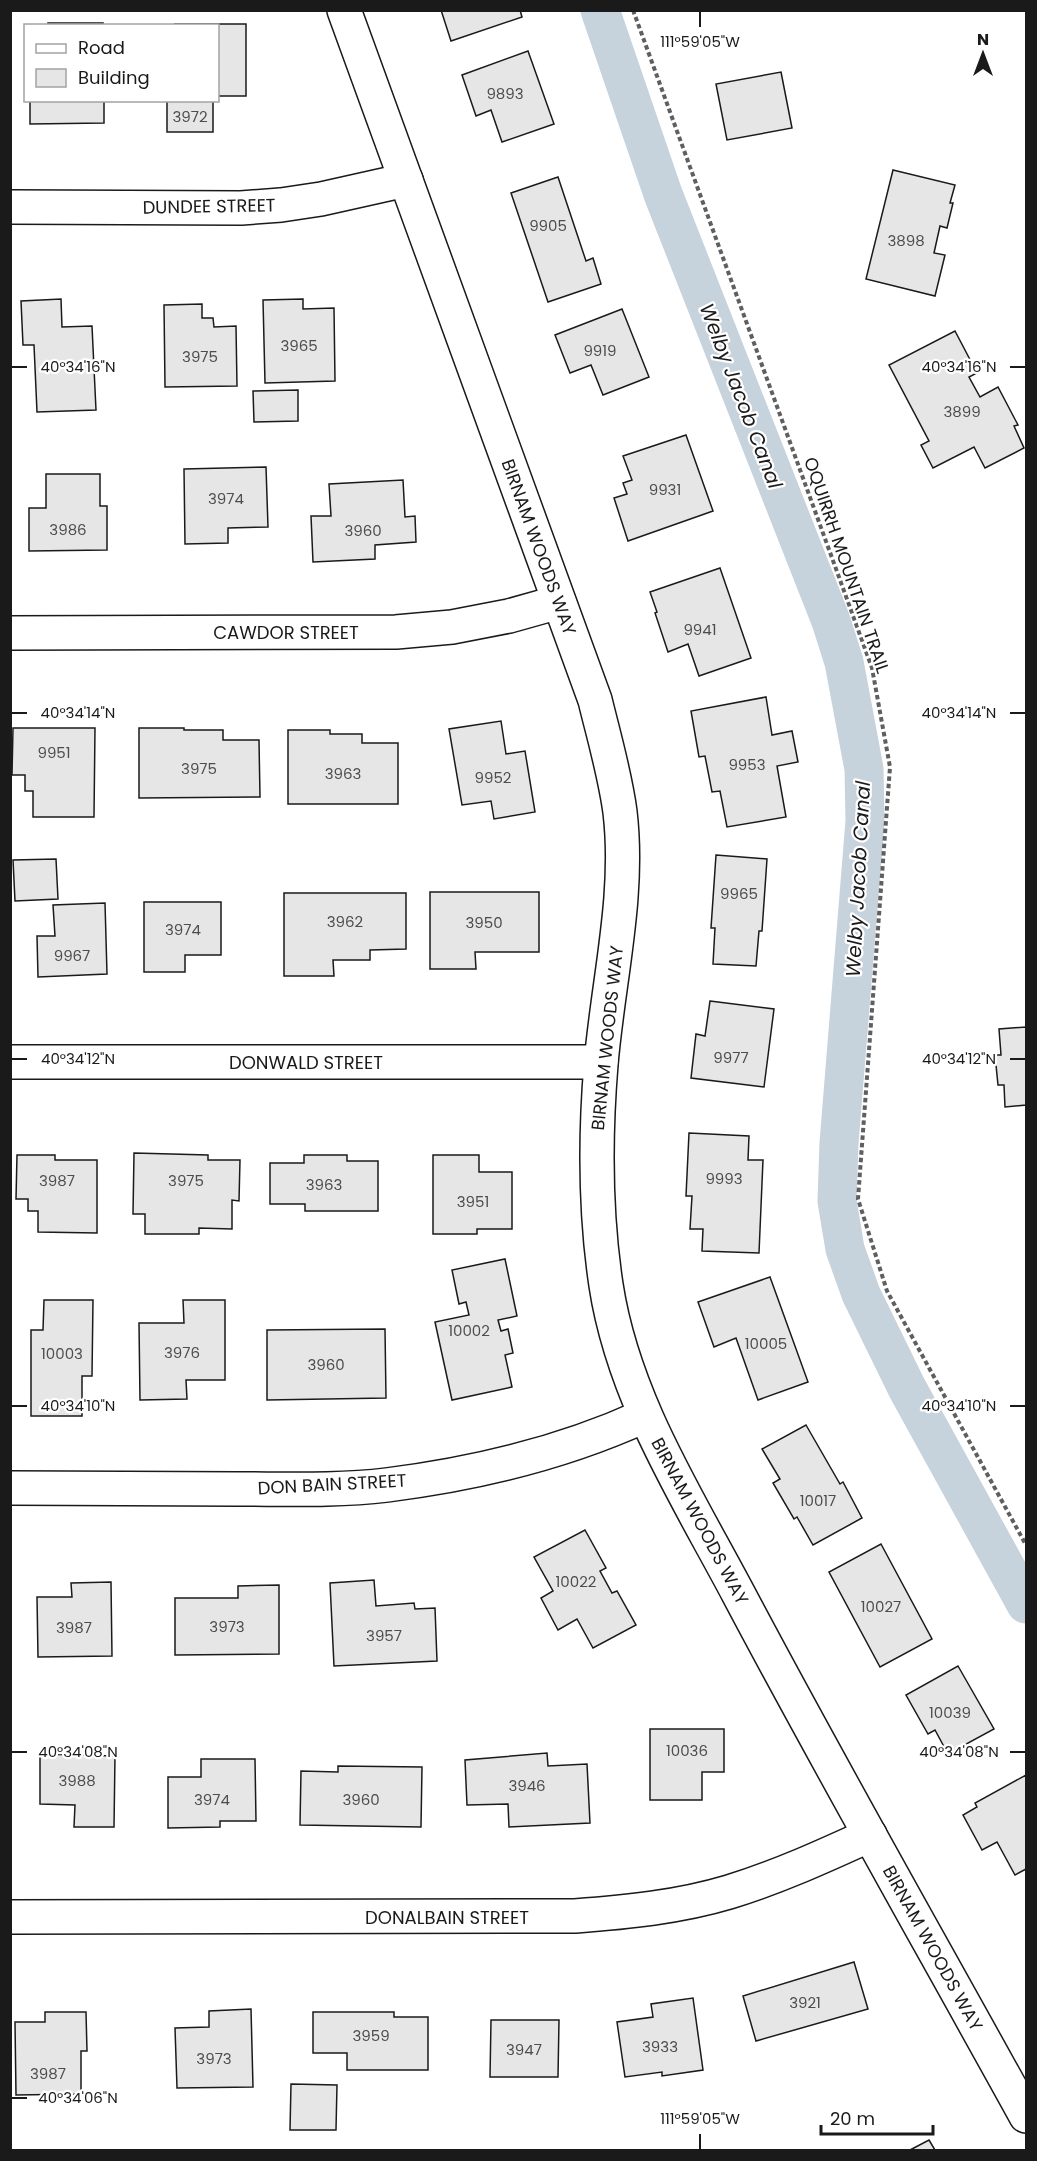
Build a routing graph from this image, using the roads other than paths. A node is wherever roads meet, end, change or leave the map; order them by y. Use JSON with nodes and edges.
{"nodes":[{"id":1,"x":344,"y":10,"type":"edge"},
{"id":2,"x":405,"y":180,"type":"junction"},
{"id":3,"x":10,"y":207,"type":"edge"},
{"id":4,"x":559,"y":602,"type":"junction"},
{"id":5,"x":10,"y":633,"type":"edge"},
{"id":6,"x":10,"y":1062,"type":"edge"},
{"id":7,"x":601,"y":1062,"type":"junction"},
{"id":8,"x":644,"y":1416,"type":"junction"},
{"id":9,"x":10,"y":1488,"type":"edge"},
{"id":10,"x":870,"y":1835,"type":"junction"},
{"id":11,"x":10,"y":1917,"type":"edge"},
{"id":12,"x":1026,"y":2116,"type":"edge"}],
"edges":[{"from":1,"to":2,"type":"street","name":"BIRNAM WOODS WAY"},
{"from":2,"to":3,"type":"street","name":"DUNDEE STREET"},
{"from":2,"to":4,"type":"street","name":"BIRNAM WOODS WAY"},
{"from":4,"to":5,"type":"street","name":"CAWDOR STREET"},
{"from":4,"to":7,"type":"street","name":"BIRNAM WOODS WAY"},
{"from":6,"to":7,"type":"street","name":"DONWALD STREET"},
{"from":7,"to":8,"type":"street","name":"BIRNAM WOODS WAY"},
{"from":8,"to":9,"type":"street","name":"DON BAIN STREET"},
{"from":8,"to":10,"type":"street","name":"BIRNAM WOODS WAY"},
{"from":10,"to":11,"type":"street","name":"DONALBAIN STREET"},
{"from":10,"to":12,"type":"street","name":"BIRNAM WOODS WAY"}]}
